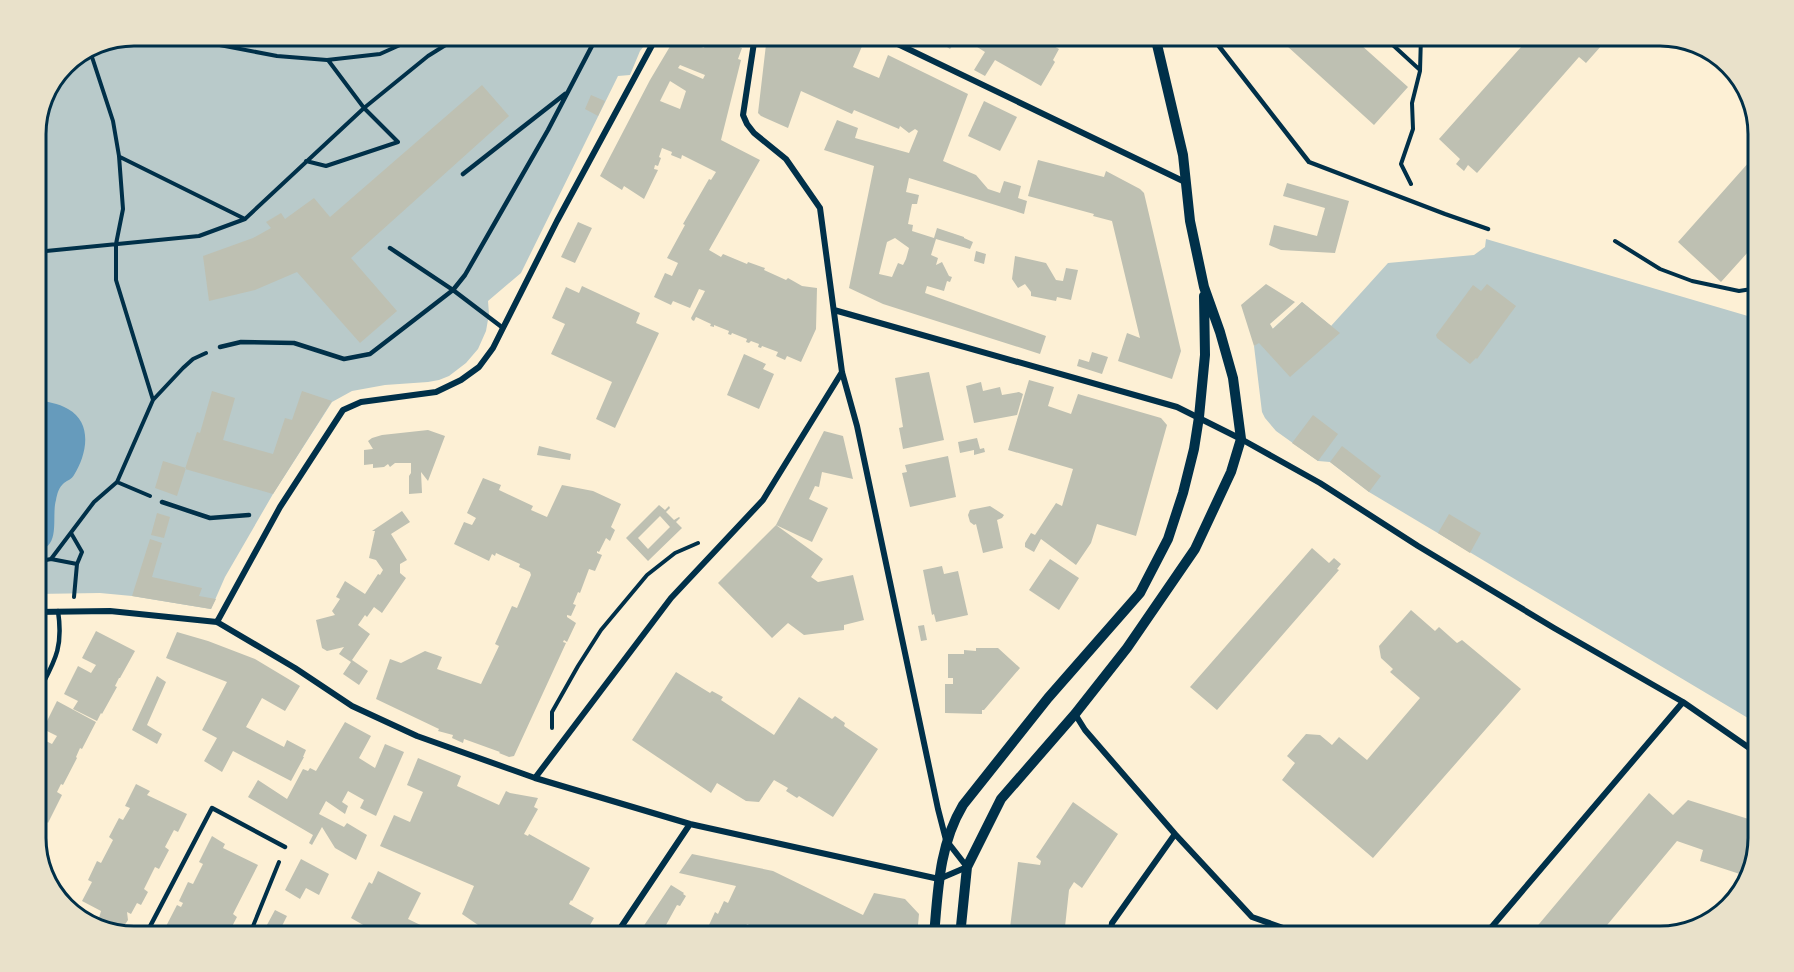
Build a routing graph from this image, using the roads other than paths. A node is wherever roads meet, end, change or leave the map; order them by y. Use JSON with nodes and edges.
{"nodes":[{"id":1,"x":592,"y":46,"type":"edge"},
{"id":2,"x":652,"y":46,"type":"edge"},
{"id":3,"x":753,"y":46,"type":"edge"},
{"id":4,"x":901,"y":46,"type":"edge"},
{"id":5,"x":1157,"y":46,"type":"edge"},
{"id":6,"x":1219,"y":46,"type":"edge"},
{"id":7,"x":567,"y":92,"type":"junction"},
{"id":8,"x":463,"y":174,"type":"dead end"},
{"id":9,"x":1186,"y":182,"type":"junction"},
{"id":10,"x":1488,"y":229,"type":"dead end"},
{"id":11,"x":390,"y":248,"type":"dead end"},
{"id":12,"x":1204,"y":287,"type":"junction"},
{"id":13,"x":453,"y":290,"type":"junction"},
{"id":14,"x":834,"y":310,"type":"junction"},
{"id":15,"x":504,"y":328,"type":"junction"},
{"id":16,"x":220,"y":347,"type":"road end"},
{"id":17,"x":842,"y":372,"type":"junction"},
{"id":18,"x":1199,"y":417,"type":"junction"},
{"id":19,"x":1241,"y":439,"type":"junction"},
{"id":20,"x":162,"y":502,"type":"road end"},
{"id":21,"x":249,"y":515,"type":"dead end"},
{"id":22,"x":58,"y":611,"type":"junction"},
{"id":23,"x":47,"y":612,"type":"edge"},
{"id":24,"x":217,"y":622,"type":"junction"},
{"id":25,"x":47,"y":675,"type":"edge"},
{"id":26,"x":1683,"y":702,"type":"junction"},
{"id":27,"x":1074,"y":714,"type":"junction"},
{"id":28,"x":1748,"y":747,"type":"edge"},
{"id":29,"x":535,"y":778,"type":"junction"},
{"id":30,"x":690,"y":824,"type":"junction"},
{"id":31,"x":1175,"y":834,"type":"junction"},
{"id":32,"x":946,"y":840,"type":"junction"},
{"id":33,"x":285,"y":847,"type":"road end"},
{"id":34,"x":968,"y":867,"type":"junction"},
{"id":35,"x":939,"y":879,"type":"junction"},
{"id":36,"x":150,"y":926,"type":"edge"},
{"id":37,"x":622,"y":926,"type":"edge"},
{"id":38,"x":935,"y":926,"type":"edge"},
{"id":39,"x":961,"y":926,"type":"edge"},
{"id":40,"x":1112,"y":926,"type":"edge"},
{"id":41,"x":1278,"y":926,"type":"edge"},
{"id":42,"x":1493,"y":926,"type":"edge"}],
"edges":[{"from":1,"to":7,"type":"lane"},
{"from":2,"to":15,"type":"street"},
{"from":3,"to":14,"type":"street"},
{"from":4,"to":9,"type":"street"},
{"from":5,"to":9,"type":"street"},
{"from":6,"to":10,"type":"lane"},
{"from":7,"to":8,"type":"lane"},
{"from":7,"to":13,"type":"lane"},
{"from":9,"to":12,"type":"street"},
{"from":11,"to":13,"type":"lane"},
{"from":12,"to":18,"type":"street"},
{"from":12,"to":19,"type":"street"},
{"from":13,"to":15,"type":"lane"},
{"from":13,"to":16,"type":"lane"},
{"from":14,"to":17,"type":"street"},
{"from":14,"to":18,"type":"street"},
{"from":15,"to":24,"type":"street"},
{"from":17,"to":29,"type":"street"},
{"from":17,"to":32,"type":"street"},
{"from":18,"to":19,"type":"street"},
{"from":18,"to":32,"type":"street"},
{"from":19,"to":26,"type":"street"},
{"from":19,"to":27,"type":"street"},
{"from":20,"to":21,"type":"lane"},
{"from":22,"to":23,"type":"street"},
{"from":22,"to":24,"type":"street"},
{"from":22,"to":25,"type":"lane"},
{"from":24,"to":29,"type":"street"},
{"from":26,"to":28,"type":"street"},
{"from":26,"to":42,"type":"street"},
{"from":27,"to":31,"type":"street"},
{"from":27,"to":34,"type":"street"},
{"from":29,"to":30,"type":"street"},
{"from":30,"to":35,"type":"street"},
{"from":30,"to":37,"type":"street"},
{"from":31,"to":40,"type":"street"},
{"from":31,"to":41,"type":"street"},
{"from":32,"to":34,"type":"street"},
{"from":32,"to":35,"type":"street"},
{"from":33,"to":36,"type":"lane"},
{"from":34,"to":35,"type":"street"},
{"from":34,"to":39,"type":"street"},
{"from":35,"to":38,"type":"street"}]}
